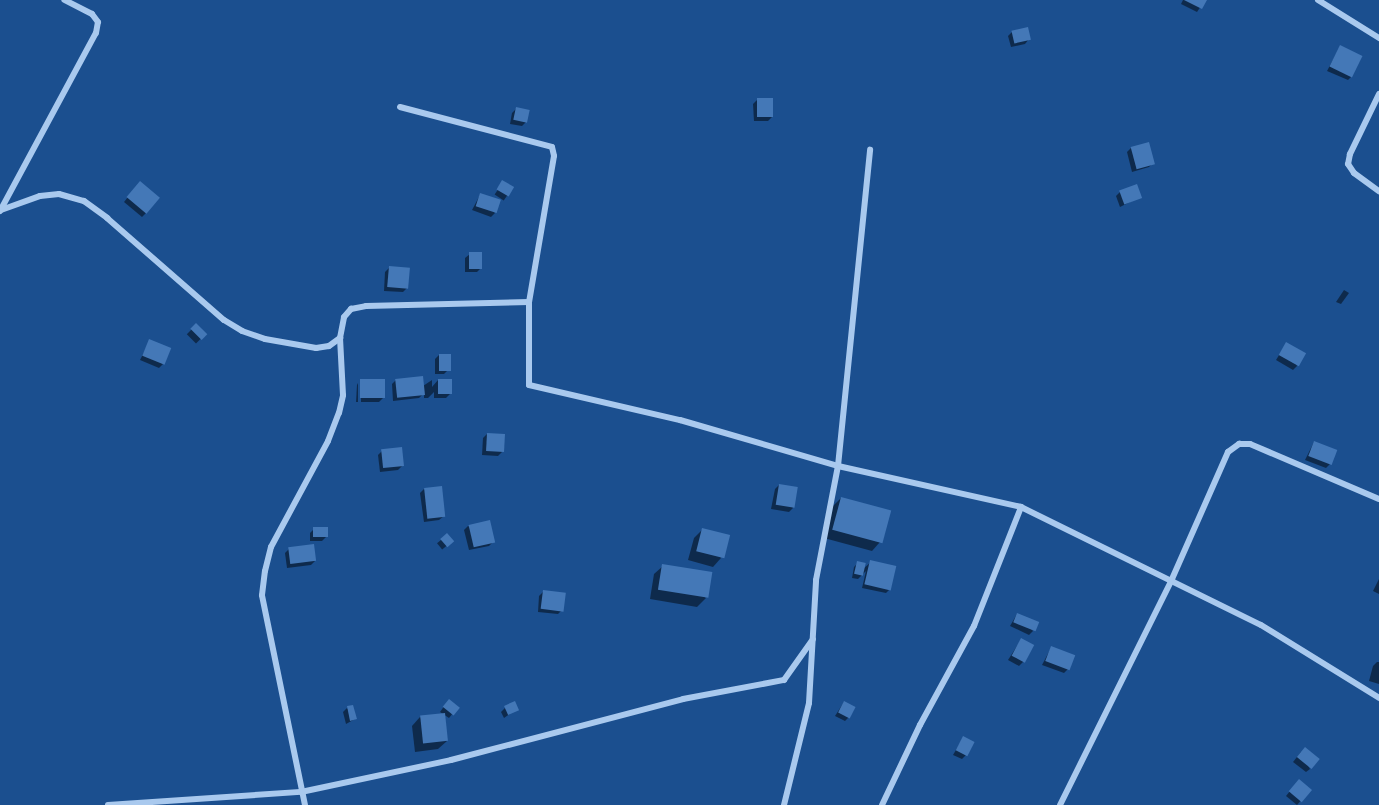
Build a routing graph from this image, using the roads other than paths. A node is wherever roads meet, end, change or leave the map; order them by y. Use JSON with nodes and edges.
{"nodes":[{"id":1,"x":64,"y":0,"type":"edge"},
{"id":2,"x":1318,"y":0,"type":"edge"},
{"id":3,"x":1379,"y":38,"type":"edge"},
{"id":4,"x":1379,"y":94,"type":"edge"},
{"id":5,"x":400,"y":107,"type":"dead end"},
{"id":6,"x":870,"y":150,"type":"dead end"},
{"id":7,"x":1379,"y":190,"type":"edge"},
{"id":8,"x":0,"y":211,"type":"edge"},
{"id":9,"x":529,"y":302,"type":"junction"},
{"id":10,"x":340,"y":338,"type":"junction"},
{"id":11,"x":837,"y":466,"type":"junction"},
{"id":12,"x":1379,"y":500,"type":"edge"},
{"id":13,"x":1022,"y":507,"type":"junction"},
{"id":14,"x":1172,"y":579,"type":"junction"},
{"id":15,"x":813,"y":639,"type":"junction"},
{"id":16,"x":1379,"y":698,"type":"edge"},
{"id":17,"x":301,"y":792,"type":"junction"},
{"id":18,"x":108,"y":805,"type":"edge"},
{"id":19,"x":306,"y":805,"type":"edge"},
{"id":20,"x":784,"y":805,"type":"edge"},
{"id":21,"x":882,"y":805,"type":"edge"},
{"id":22,"x":1060,"y":805,"type":"edge"}],
"edges":[{"from":1,"to":8,"type":"street"},
{"from":2,"to":3,"type":"street"},
{"from":4,"to":7,"type":"street"},
{"from":5,"to":9,"type":"street"},
{"from":6,"to":11,"type":"street"},
{"from":8,"to":10,"type":"street"},
{"from":9,"to":10,"type":"street"},
{"from":9,"to":11,"type":"street"},
{"from":10,"to":17,"type":"street"},
{"from":11,"to":13,"type":"street"},
{"from":11,"to":15,"type":"street"},
{"from":12,"to":14,"type":"street"},
{"from":13,"to":14,"type":"street"},
{"from":13,"to":21,"type":"street"},
{"from":14,"to":16,"type":"street"},
{"from":14,"to":22,"type":"street"},
{"from":15,"to":17,"type":"street"},
{"from":15,"to":20,"type":"street"},
{"from":17,"to":18,"type":"street"},
{"from":17,"to":19,"type":"street"}]}
